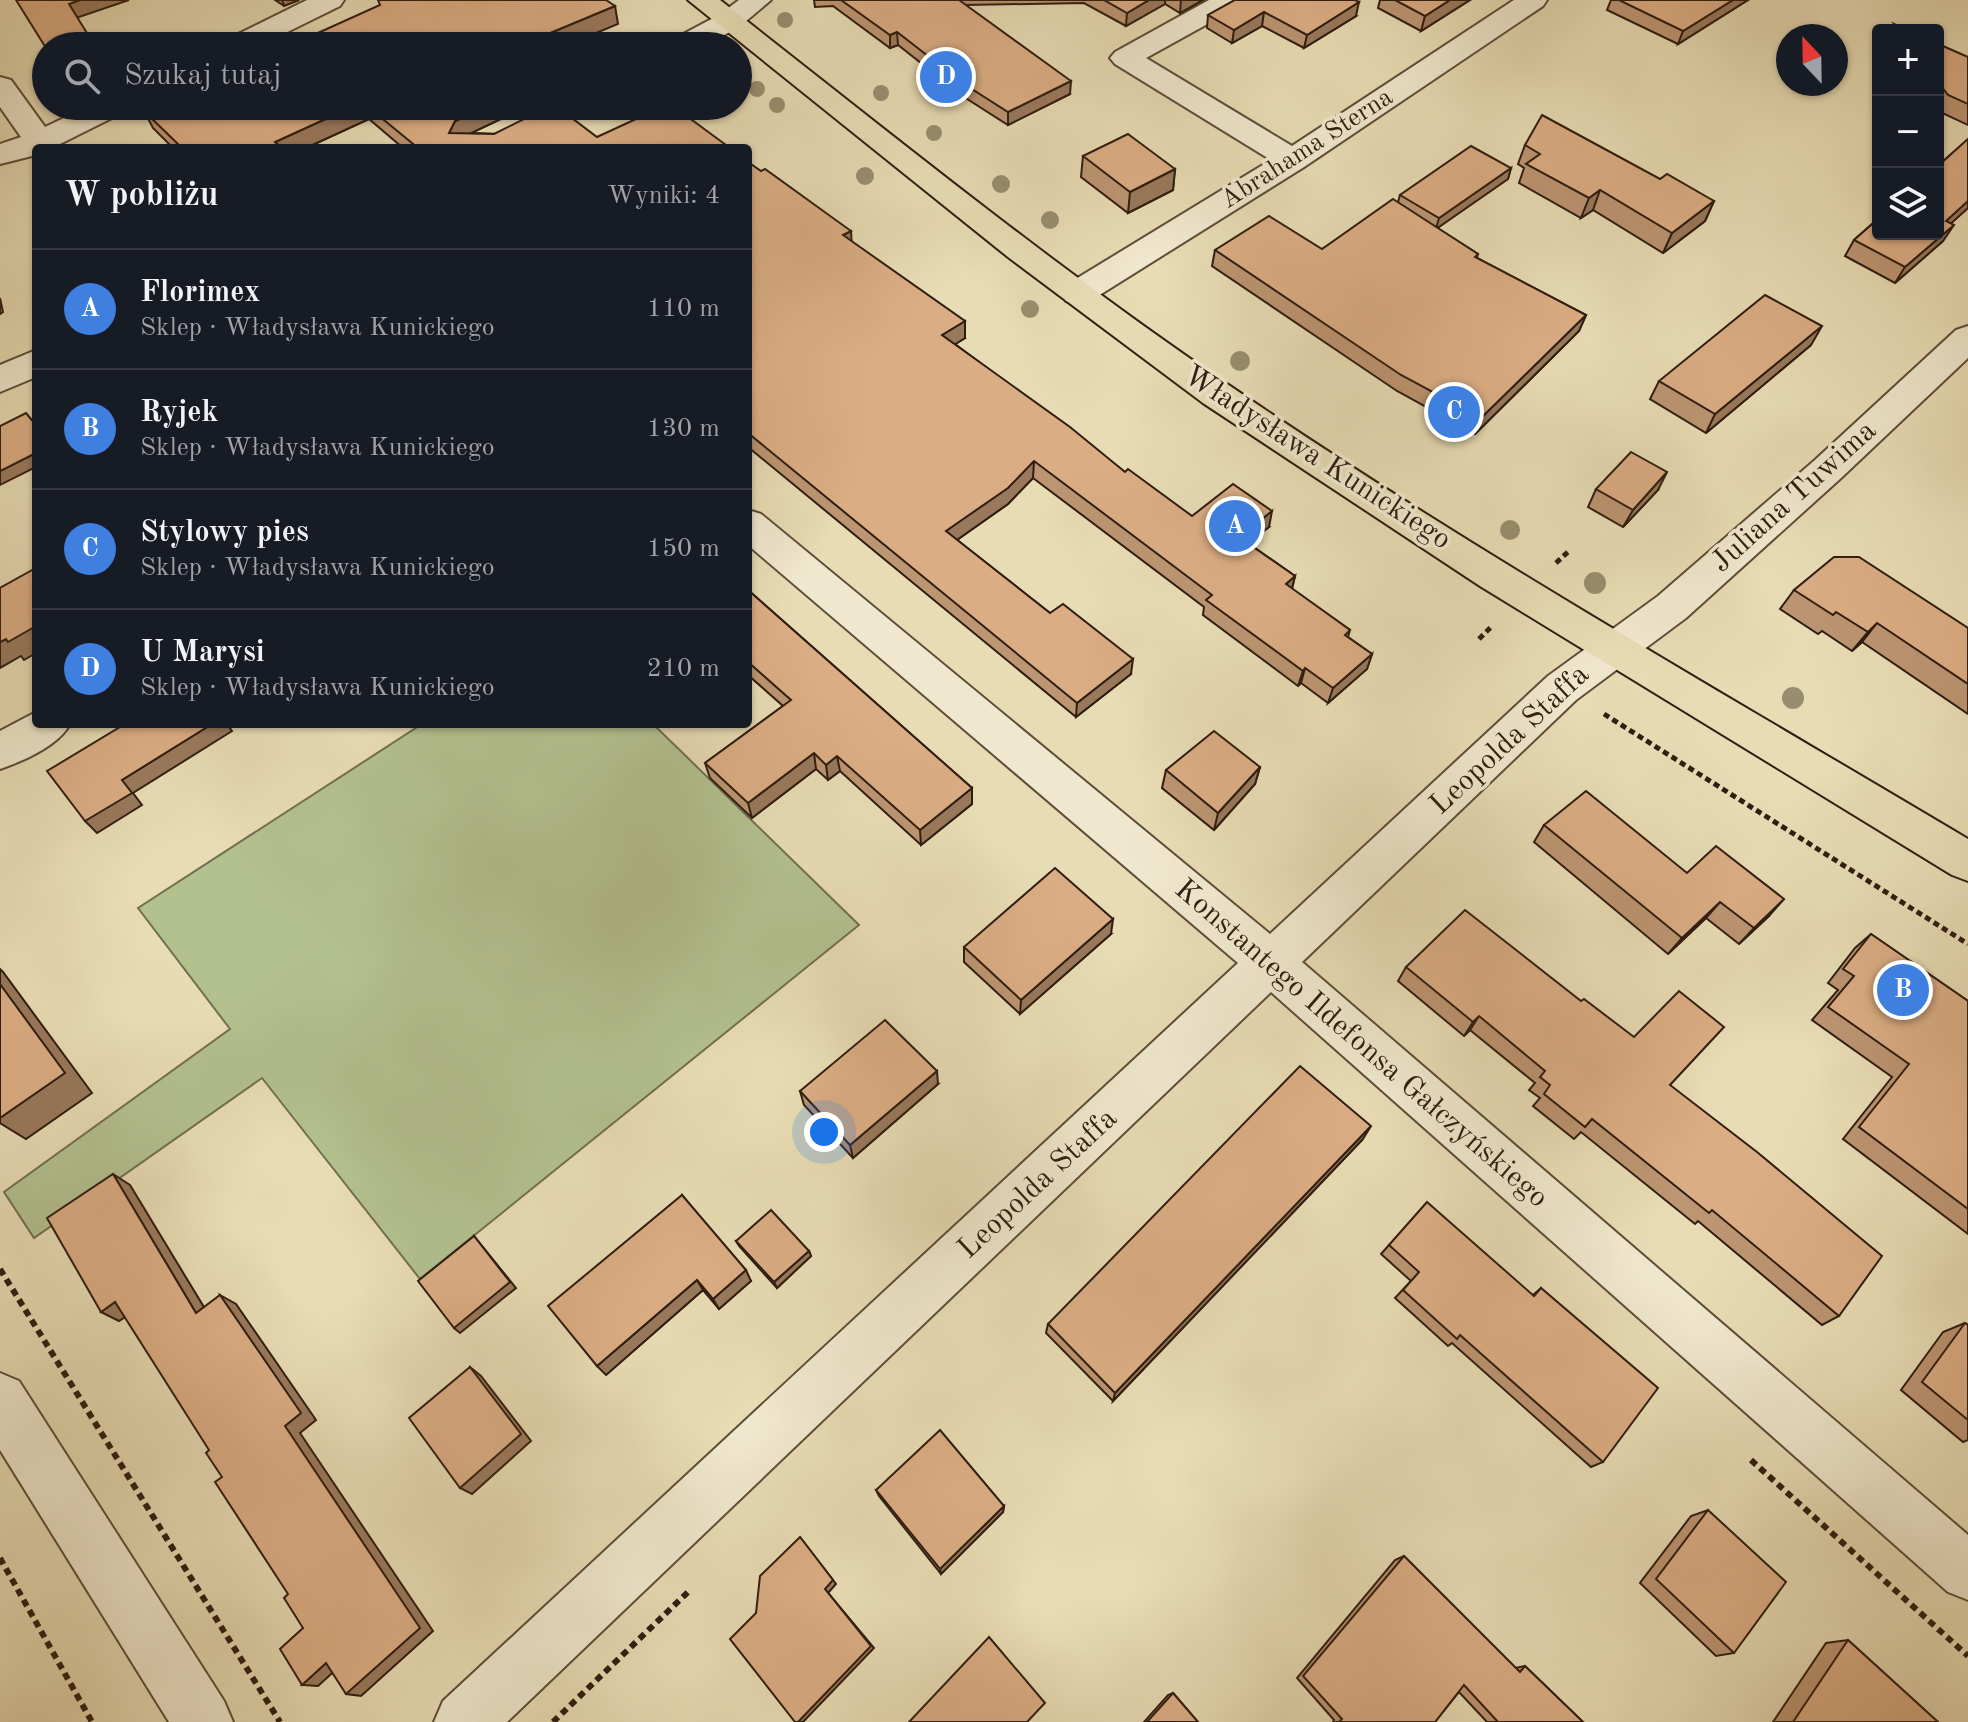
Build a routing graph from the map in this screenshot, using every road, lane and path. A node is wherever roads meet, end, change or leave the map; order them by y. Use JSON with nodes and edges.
{"nodes":[{"id":1,"x":330,"y":0,"type":"edge"},
{"id":2,"x":1230,"y":0,"type":"edge"},
{"id":3,"x":1533,"y":0,"type":"edge"},
{"id":4,"x":729,"y":7,"type":"edge"},
{"id":5,"x":265,"y":32,"type":"edge"},
{"id":6,"x":699,"y":32,"type":"edge"},
{"id":7,"x":0,"y":86,"type":"edge"},
{"id":8,"x":88,"y":120,"type":"edge"},
{"id":9,"x":41,"y":144,"type":"edge"},
{"id":10,"x":44,"y":144,"type":"edge"},
{"id":11,"x":32,"y":147,"type":"edge"},
{"id":12,"x":0,"y":154,"type":"edge"},
{"id":13,"x":1293,"y":160,"type":"junction"},
{"id":14,"x":1078,"y":293,"type":"junction"},
{"id":15,"x":1968,"y":338,"type":"edge"},
{"id":16,"x":32,"y":364,"type":"edge"},
{"id":17,"x":0,"y":380,"type":"edge"},
{"id":18,"x":752,"y":527,"type":"edge"},
{"id":19,"x":1614,"y":648,"type":"junction"},
{"id":20,"x":1604,"y":714,"type":"dead end"},
{"id":21,"x":42,"y":728,"type":"edge"},
{"id":22,"x":0,"y":752,"type":"edge"},
{"id":23,"x":1968,"y":862,"type":"edge"},
{"id":24,"x":1968,"y":944,"type":"edge"},
{"id":25,"x":1272,"y":964,"type":"junction"},
{"id":26,"x":0,"y":1269,"type":"edge"},
{"id":27,"x":0,"y":1400,"type":"edge"},
{"id":28,"x":1751,"y":1460,"type":"dead end"},
{"id":29,"x":0,"y":1558,"type":"edge"},
{"id":30,"x":1968,"y":1572,"type":"edge"},
{"id":31,"x":1968,"y":1656,"type":"edge"},
{"id":32,"x":92,"y":1722,"type":"edge"},
{"id":33,"x":203,"y":1722,"type":"edge"},
{"id":34,"x":280,"y":1722,"type":"edge"},
{"id":35,"x":464,"y":1722,"type":"edge"}],
"edges":[{"from":1,"to":5,"type":"street"},
{"from":2,"to":13,"type":"street"},
{"from":3,"to":13,"type":"street","name":"Abrahama Sterna"},
{"from":4,"to":6,"type":"street"},
{"from":4,"to":14,"type":"main road","name":"Władysława Kunickiego"},
{"from":7,"to":9,"type":"street"},
{"from":8,"to":10,"type":"street"},
{"from":11,"to":12,"type":"street"},
{"from":13,"to":14,"type":"street","name":"Abrahama Sterna"},
{"from":14,"to":19,"type":"main road","name":"Władysława Kunickiego"},
{"from":15,"to":19,"type":"street","name":"Juliana Tuwima"},
{"from":16,"to":17,"type":"street"},
{"from":18,"to":25,"type":"street","name":"Konstantego Ildefonsa Gałczyńskiego"},
{"from":19,"to":23,"type":"main road","name":"Władysława Kunickiego"},
{"from":19,"to":25,"type":"street","name":"Leopolda Staffa"},
{"from":20,"to":24,"type":"path"},
{"from":21,"to":22,"type":"street"},
{"from":25,"to":30,"type":"street","name":"Konstantego Ildefonsa Gałczyńskiego"},
{"from":25,"to":35,"type":"street","name":"Leopolda Staffa"},
{"from":26,"to":34,"type":"path"},
{"from":27,"to":33,"type":"street"},
{"from":28,"to":31,"type":"path"},
{"from":29,"to":32,"type":"path"}]}
